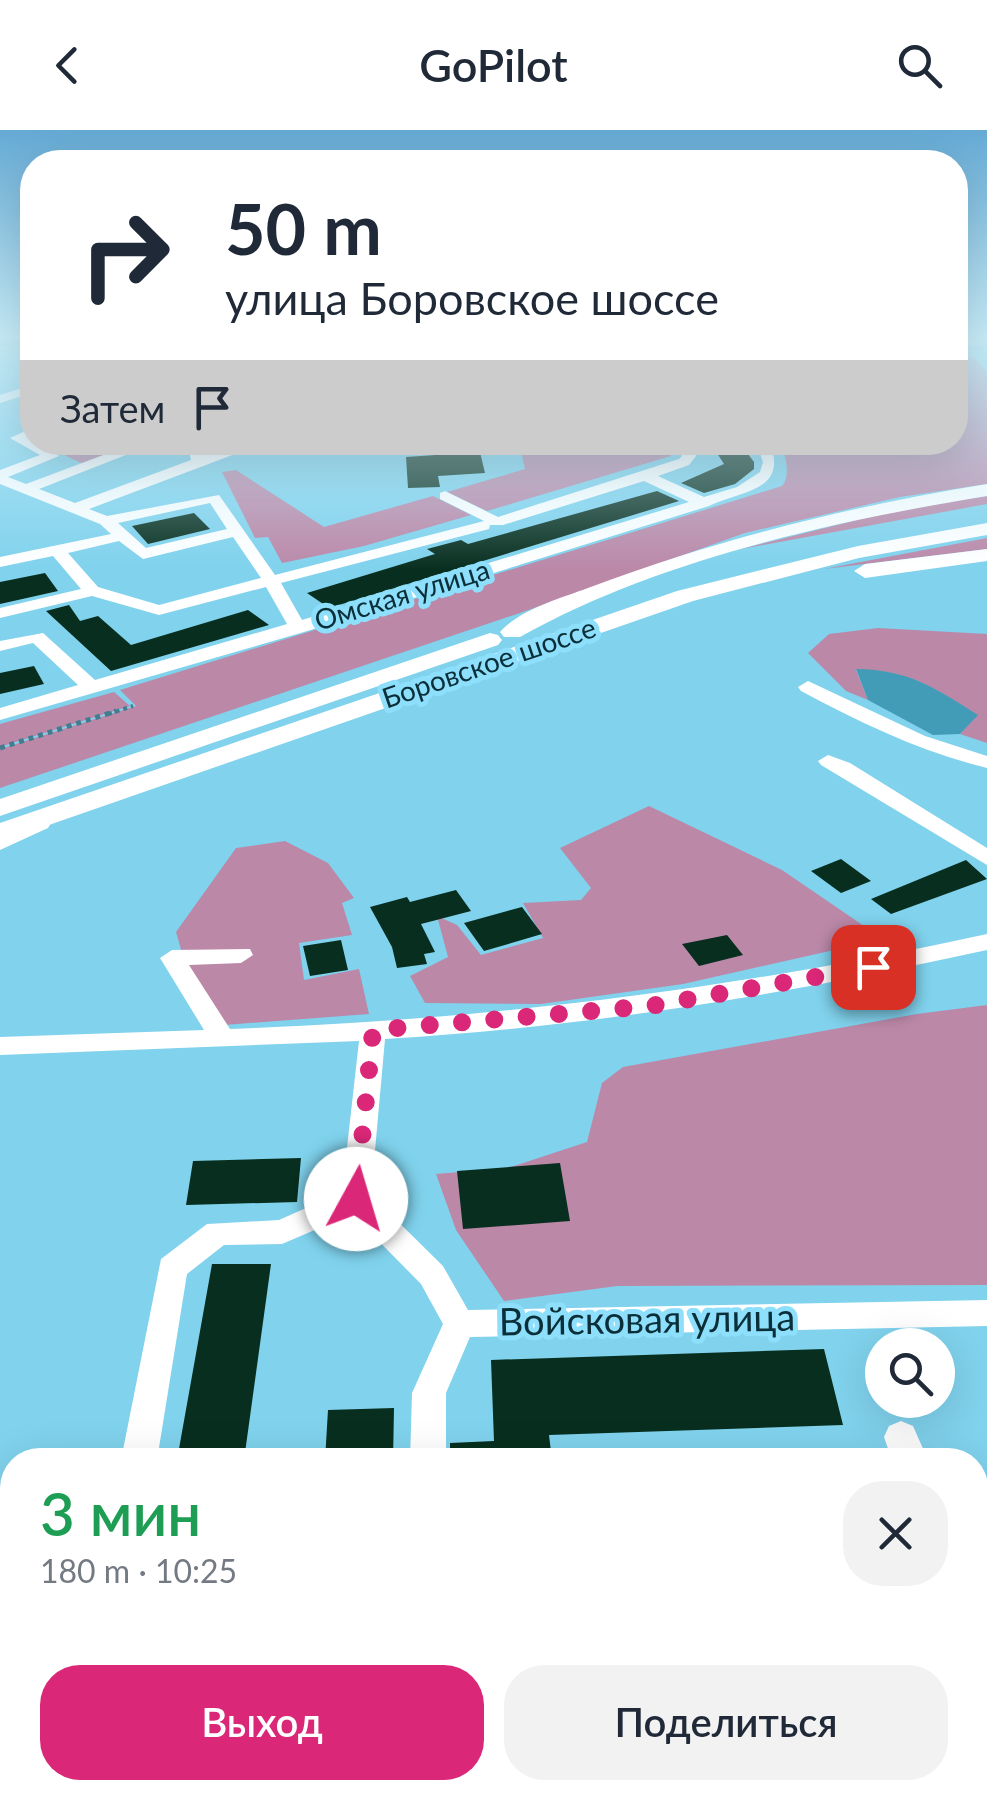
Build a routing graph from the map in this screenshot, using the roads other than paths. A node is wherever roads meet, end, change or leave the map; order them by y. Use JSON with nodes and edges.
{"nodes":[{"id":1,"x":50,"y":455,"type":"edge"},
{"id":2,"x":117,"y":455,"type":"edge"},
{"id":3,"x":198,"y":455,"type":"edge"},
{"id":4,"x":217,"y":455,"type":"edge"},
{"id":5,"x":688,"y":455,"type":"edge"},
{"id":6,"x":768,"y":455,"type":"edge"},
{"id":7,"x":200,"y":462,"type":"junction"},
{"id":8,"x":645,"y":476,"type":"junction"},
{"id":9,"x":0,"y":477,"type":"edge"},
{"id":10,"x":26,"y":489,"type":"junction"},
{"id":11,"x":987,"y":490,"type":"edge"},
{"id":12,"x":445,"y":496,"type":"dead end"},
{"id":13,"x":704,"y":503,"type":"junction"},
{"id":14,"x":77,"y":508,"type":"junction"},
{"id":15,"x":987,"y":512,"type":"edge"},
{"id":16,"x":106,"y":521,"type":"junction"},
{"id":17,"x":493,"y":528,"type":"junction"},
{"id":18,"x":987,"y":529,"type":"edge"},
{"id":19,"x":238,"y":531,"type":"junction"},
{"id":20,"x":122,"y":536,"type":"junction"},
{"id":21,"x":57,"y":550,"type":"junction"},
{"id":22,"x":987,"y":555,"type":"edge"},
{"id":23,"x":0,"y":562,"type":"edge"},
{"id":24,"x":272,"y":582,"type":"junction"},
{"id":25,"x":92,"y":591,"type":"junction"},
{"id":26,"x":7,"y":612,"type":"edge"},
{"id":27,"x":298,"y":628,"type":"junction"},
{"id":28,"x":587,"y":628,"type":"junction"},
{"id":29,"x":512,"y":632,"type":"junction"},
{"id":30,"x":37,"y":638,"type":"junction"},
{"id":31,"x":0,"y":646,"type":"edge"},
{"id":32,"x":808,"y":687,"type":"dead end"},
{"id":33,"x":92,"y":688,"type":"junction"},
{"id":34,"x":0,"y":714,"type":"edge"},
{"id":35,"x":828,"y":761,"type":"dead end"},
{"id":36,"x":987,"y":762,"type":"edge"},
{"id":37,"x":0,"y":800,"type":"edge"},
{"id":38,"x":43,"y":807,"type":"junction"},
{"id":39,"x":0,"y":808,"type":"edge"},
{"id":40,"x":0,"y":833,"type":"edge"},
{"id":41,"x":0,"y":844,"type":"edge"},
{"id":42,"x":987,"y":858,"type":"edge"},
{"id":43,"x":987,"y":942,"type":"edge"},
{"id":44,"x":241,"y":955,"type":"dead end"},
{"id":45,"x":373,"y":1030,"type":"junction"},
{"id":46,"x":222,"y":1037,"type":"junction"},
{"id":47,"x":0,"y":1046,"type":"edge"},
{"id":48,"x":356,"y":1199,"type":"junction"},
{"id":49,"x":987,"y":1313,"type":"edge"},
{"id":50,"x":460,"y":1324,"type":"junction"},
{"id":51,"x":141,"y":1448,"type":"edge"},
{"id":52,"x":428,"y":1448,"type":"edge"}],
"edges":[{"from":1,"to":9,"type":"street"},
{"from":2,"to":10,"type":"street"},
{"from":3,"to":7,"type":"street"},
{"from":4,"to":7,"type":"street"},
{"from":5,"to":8,"type":"street"},
{"from":6,"to":13,"type":"street","name":"Омская улица"},
{"from":7,"to":14,"type":"street"},
{"from":8,"to":13,"type":"street"},
{"from":8,"to":17,"type":"street"},
{"from":9,"to":10,"type":"street"},
{"from":10,"to":14,"type":"street"},
{"from":11,"to":29,"type":"main road"},
{"from":12,"to":17,"type":"street"},
{"from":13,"to":27,"type":"street","name":"Омская улица"},
{"from":14,"to":16,"type":"street"},
{"from":15,"to":29,"type":"main road","name":"Боровское шоссе"},
{"from":16,"to":19,"type":"street"},
{"from":16,"to":20,"type":"street"},
{"from":17,"to":24,"type":"street"},
{"from":18,"to":28,"type":"main road","name":"Боровское шоссе"},
{"from":19,"to":20,"type":"street"},
{"from":19,"to":24,"type":"street"},
{"from":20,"to":21,"type":"street"},
{"from":21,"to":23,"type":"street"},
{"from":21,"to":25,"type":"street"},
{"from":22,"to":28,"type":"main road"},
{"from":24,"to":25,"type":"street"},
{"from":24,"to":27,"type":"street"},
{"from":25,"to":26,"type":"street"},
{"from":26,"to":30,"type":"street"},
{"from":27,"to":33,"type":"street","name":"Омская улица"},
{"from":28,"to":38,"type":"main road","name":"Боровское шоссе"},
{"from":29,"to":38,"type":"main road","name":"Боровское шоссе"},
{"from":30,"to":31,"type":"street"},
{"from":30,"to":33,"type":"street"},
{"from":32,"to":36,"type":"street"},
{"from":33,"to":34,"type":"street","name":"Омская улица"},
{"from":35,"to":42,"type":"street"},
{"from":37,"to":38,"type":"street"},
{"from":38,"to":39,"type":"main road","name":"Боровское шоссе"},
{"from":38,"to":40,"type":"main road","name":"Боровское шоссе"},
{"from":38,"to":41,"type":"street"},
{"from":43,"to":45,"type":"street"},
{"from":44,"to":46,"type":"street"},
{"from":45,"to":46,"type":"street"},
{"from":45,"to":48,"type":"street"},
{"from":46,"to":47,"type":"street"},
{"from":48,"to":50,"type":"street","name":"Войсковая улица"},
{"from":48,"to":51,"type":"street"},
{"from":49,"to":50,"type":"street","name":"Войсковая улица"},
{"from":50,"to":52,"type":"street"}]}
